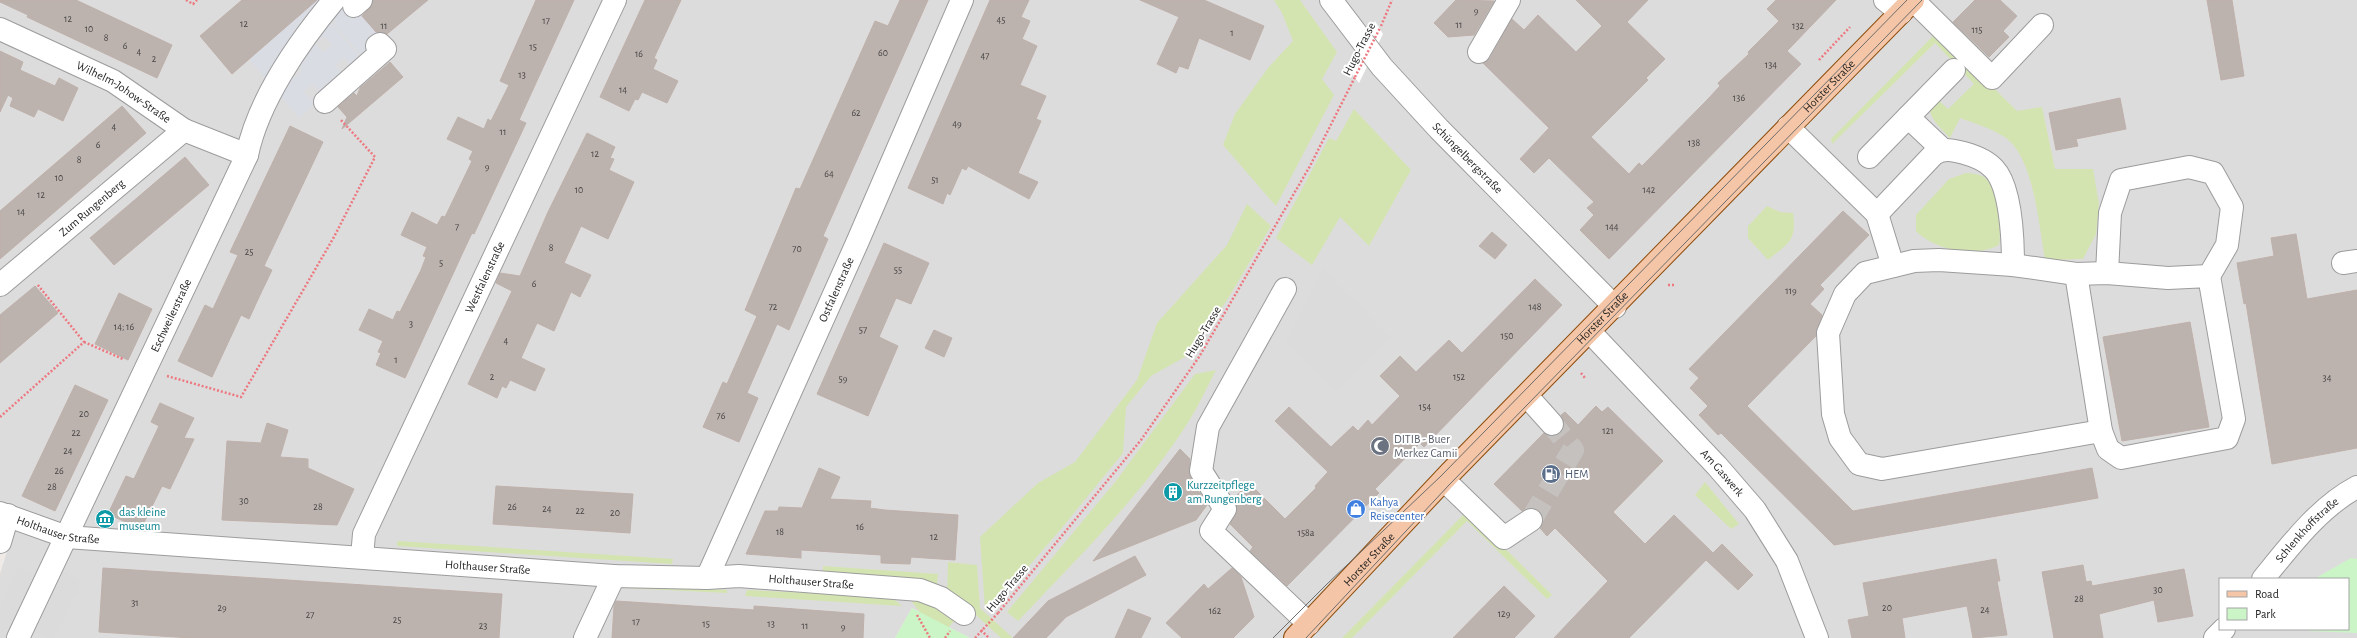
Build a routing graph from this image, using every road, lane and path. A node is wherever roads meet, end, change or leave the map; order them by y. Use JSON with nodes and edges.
{"nodes":[{"id":1,"x":186,"y":0,"type":"edge"},
{"id":2,"x":197,"y":0,"type":"edge"},
{"id":3,"x":616,"y":0,"type":"edge"},
{"id":4,"x":962,"y":0,"type":"edge"},
{"id":5,"x":1331,"y":0,"type":"edge"},
{"id":6,"x":1392,"y":0,"type":"edge"},
{"id":7,"x":1509,"y":0,"type":"edge"},
{"id":8,"x":348,"y":1,"type":"edge"},
{"id":9,"x":1903,"y":3,"type":"edge"},
{"id":10,"x":2042,"y":25,"type":"dead end"},
{"id":11,"x":0,"y":29,"type":"edge"},
{"id":12,"x":377,"y":46,"type":"dead end"},
{"id":13,"x":1479,"y":52,"type":"dead end"},
{"id":14,"x":1954,"y":70,"type":"dead end"},
{"id":15,"x":325,"y":102,"type":"joint"},
{"id":16,"x":1908,"y":117,"type":"junction"},
{"id":17,"x":1788,"y":127,"type":"junction"},
{"id":18,"x":184,"y":130,"type":"junction"},
{"id":19,"x":248,"y":147,"type":"junction"},
{"id":20,"x":1942,"y":149,"type":"junction"},
{"id":21,"x":1869,"y":157,"type":"dead end"},
{"id":22,"x":1877,"y":214,"type":"junction"},
{"id":23,"x":2013,"y":264,"type":"junction"},
{"id":24,"x":23,"y":266,"type":"junction"},
{"id":25,"x":1893,"y":266,"type":"junction"},
{"id":26,"x":2107,"y":273,"type":"junction"},
{"id":27,"x":2076,"y":274,"type":"junction"},
{"id":28,"x":2209,"y":276,"type":"junction"},
{"id":29,"x":0,"y":285,"type":"edge"},
{"id":30,"x":1285,"y":289,"type":"dead end"},
{"id":31,"x":1615,"y":307,"type":"junction"},
{"id":32,"x":1590,"y":332,"type":"junction"},
{"id":33,"x":84,"y":342,"type":"junction"},
{"id":34,"x":146,"y":370,"type":"junction"},
{"id":35,"x":1581,"y":373,"type":"dead end"},
{"id":36,"x":1585,"y":378,"type":"dead end"},
{"id":37,"x":1527,"y":396,"type":"junction"},
{"id":38,"x":0,"y":417,"type":"edge"},
{"id":39,"x":1552,"y":424,"type":"tunnel mouth"},
{"id":40,"x":2101,"y":431,"type":"junction"},
{"id":41,"x":1444,"y":480,"type":"junction"},
{"id":42,"x":2357,"y":487,"type":"edge"},
{"id":43,"x":4,"y":514,"type":"edge"},
{"id":44,"x":1531,"y":520,"type":"tunnel mouth"},
{"id":45,"x":67,"y":537,"type":"junction"},
{"id":46,"x":0,"y":542,"type":"edge"},
{"id":47,"x":362,"y":557,"type":"junction"},
{"id":48,"x":614,"y":576,"type":"junction"},
{"id":49,"x":707,"y":578,"type":"junction"},
{"id":50,"x":2264,"y":578,"type":"edge"},
{"id":51,"x":964,"y":614,"type":"dead end"},
{"id":52,"x":2223,"y":630,"type":"edge"},
{"id":53,"x":1302,"y":631,"type":"edge"},
{"id":54,"x":18,"y":638,"type":"edge"},
{"id":55,"x":585,"y":638,"type":"edge"},
{"id":56,"x":975,"y":638,"type":"edge"},
{"id":57,"x":1817,"y":638,"type":"edge"},
{"id":58,"x":2215,"y":638,"type":"edge"}],
"edges":[{"from":1,"to":2,"type":"path"},
{"from":3,"to":47,"type":"street","name":"Westfalenstraße"},
{"from":4,"to":49,"type":"street","name":"Ostfalenstraße"},
{"from":5,"to":31,"type":"street","name":"Schüngelbergstraße"},
{"from":6,"to":56,"type":"path","name":"Hugo-Trasse","bridge":true},
{"from":7,"to":13,"type":"street"},
{"from":8,"to":19,"type":"street","name":"Eschweilerstraße"},
{"from":9,"to":10,"type":"street"},
{"from":9,"to":17,"type":"main road","name":"Horster Straße"},
{"from":11,"to":18,"type":"street","name":"Wilhelm-Johow-Straße"},
{"from":12,"to":15,"type":"street"},
{"from":14,"to":16,"type":"street"},
{"from":15,"to":34,"type":"path"},
{"from":16,"to":20,"type":"street"},
{"from":16,"to":21,"type":"street"},
{"from":17,"to":22,"type":"street"},
{"from":17,"to":31,"type":"main road","name":"Horster Straße"},
{"from":18,"to":19,"type":"street","name":"Wilhelm-Johow-Straße"},
{"from":18,"to":24,"type":"street","name":"Zum Rungenberg"},
{"from":19,"to":34,"type":"street","name":"Eschweilerstraße"},
{"from":20,"to":22,"type":"street"},
{"from":20,"to":23,"type":"street"},
{"from":22,"to":25,"type":"street"},
{"from":23,"to":25,"type":"street"},
{"from":23,"to":27,"type":"street"},
{"from":24,"to":29,"type":"street","name":"Zum Rungenberg"},
{"from":24,"to":33,"type":"path"},
{"from":25,"to":40,"type":"street"},
{"from":26,"to":27,"type":"street"},
{"from":26,"to":28,"type":"street"},
{"from":26,"to":28,"type":"street"},
{"from":27,"to":40,"type":"street"},
{"from":28,"to":40,"type":"street"},
{"from":30,"to":53,"type":"street"},
{"from":31,"to":32,"type":"main road","name":"Horster Straße"},
{"from":32,"to":37,"type":"main road","name":"Horster Straße"},
{"from":32,"to":57,"type":"street","name":"Am Gaswerk"},
{"from":33,"to":34,"type":"path"},
{"from":33,"to":38,"type":"path"},
{"from":34,"to":45,"type":"street","name":"Eschweilerstraße"},
{"from":35,"to":36,"type":"path"},
{"from":37,"to":39,"type":"street"},
{"from":37,"to":41,"type":"main road","name":"Horster Straße"},
{"from":41,"to":44,"type":"street"},
{"from":41,"to":53,"type":"main road","name":"Horster Straße"},
{"from":42,"to":50,"type":"street","name":"Schlenkhoffstraße"},
{"from":43,"to":45,"type":"street","name":"Holthauser Straße"},
{"from":43,"to":46,"type":"street","name":"Holthauser Straße"},
{"from":45,"to":47,"type":"street","name":"Holthauser Straße"},
{"from":45,"to":54,"type":"street","name":"Eschweilerstraße"},
{"from":47,"to":48,"type":"street","name":"Holthauser Straße"},
{"from":48,"to":49,"type":"street","name":"Holthauser Straße"},
{"from":48,"to":55,"type":"street"},
{"from":49,"to":51,"type":"street","name":"Holthauser Straße"},
{"from":52,"to":58,"type":"street"}]}
